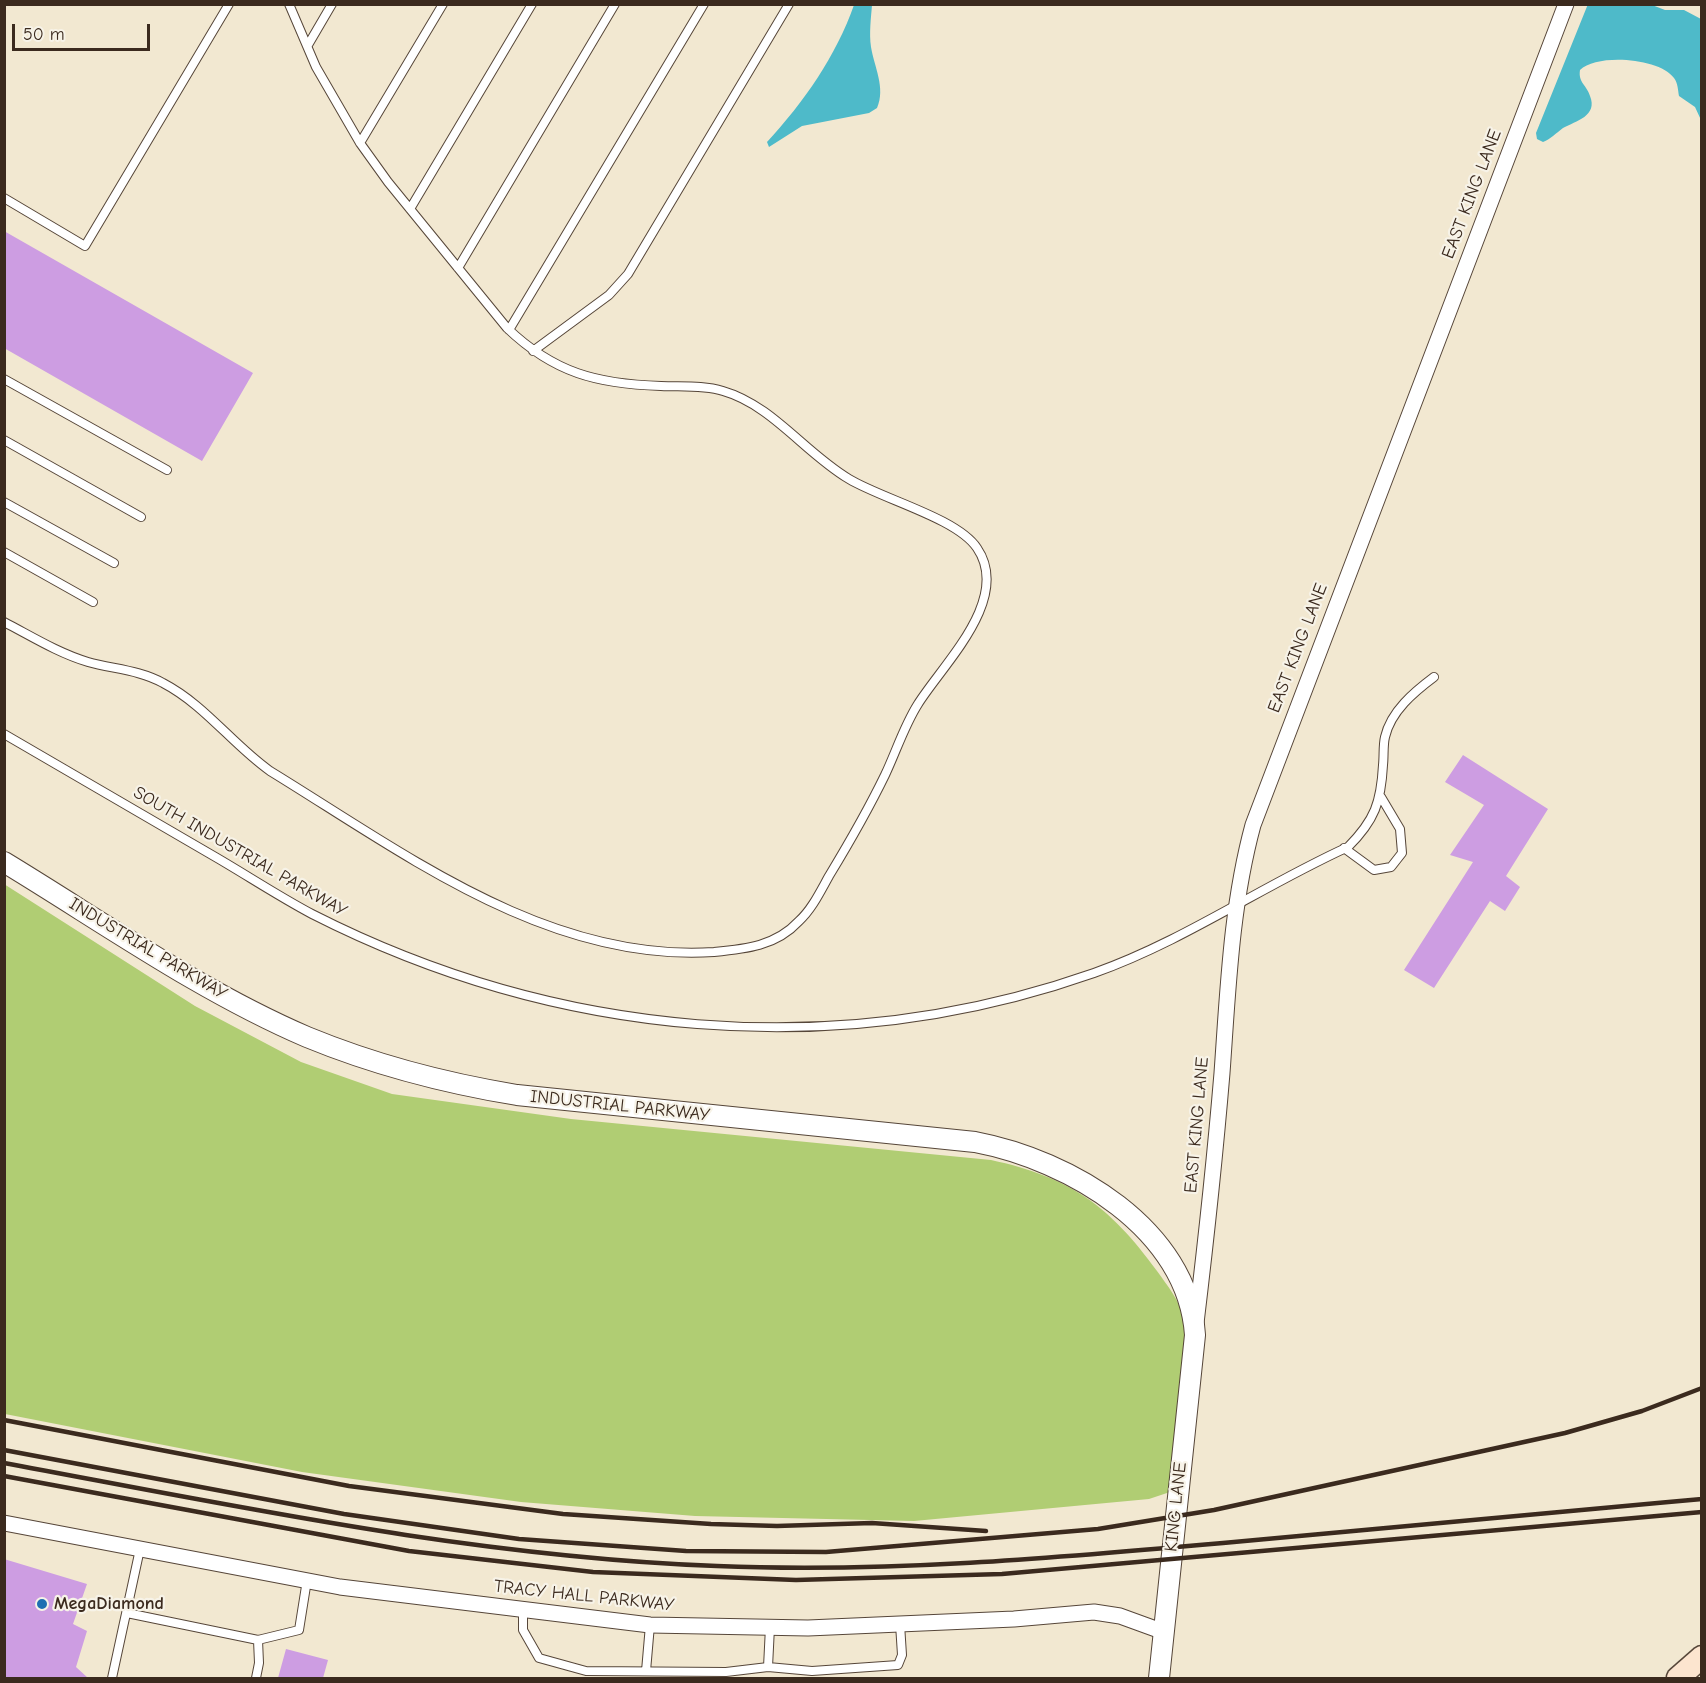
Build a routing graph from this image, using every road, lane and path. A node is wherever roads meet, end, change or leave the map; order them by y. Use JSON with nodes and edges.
{"nodes":[{"id":1,"x":229,"y":4,"type":"edge"},
{"id":2,"x":289,"y":4,"type":"edge"},
{"id":3,"x":332,"y":4,"type":"edge"},
{"id":4,"x":443,"y":4,"type":"edge"},
{"id":5,"x":532,"y":4,"type":"edge"},
{"id":6,"x":615,"y":4,"type":"edge"},
{"id":7,"x":704,"y":4,"type":"edge"},
{"id":8,"x":789,"y":4,"type":"edge"},
{"id":9,"x":1566,"y":4,"type":"edge"},
{"id":10,"x":308,"y":45,"type":"junction"},
{"id":11,"x":360,"y":143,"type":"junction"},
{"id":12,"x":4,"y":198,"type":"edge"},
{"id":13,"x":410,"y":209,"type":"junction"},
{"id":14,"x":458,"y":268,"type":"junction"},
{"id":15,"x":510,"y":330,"type":"junction"},
{"id":16,"x":533,"y":351,"type":"junction"},
{"id":17,"x":4,"y":379,"type":"edge"},
{"id":18,"x":4,"y":440,"type":"edge"},
{"id":19,"x":166,"y":470,"type":"dead end"},
{"id":20,"x":4,"y":502,"type":"edge"},
{"id":21,"x":141,"y":517,"type":"dead end"},
{"id":22,"x":4,"y":552,"type":"edge"},
{"id":23,"x":114,"y":563,"type":"dead end"},
{"id":24,"x":93,"y":602,"type":"dead end"},
{"id":25,"x":4,"y":622,"type":"edge"},
{"id":26,"x":1434,"y":677,"type":"dead end"},
{"id":27,"x":4,"y":734,"type":"edge"},
{"id":28,"x":1381,"y":797,"type":"junction"},
{"id":29,"x":1344,"y":848,"type":"junction"},
{"id":30,"x":4,"y":862,"type":"edge"},
{"id":31,"x":1235,"y":907,"type":"junction"},
{"id":32,"x":1195,"y":1335,"type":"junction"},
{"id":33,"x":4,"y":1522,"type":"edge"},
{"id":34,"x":140,"y":1548,"type":"junction"},
{"id":35,"x":307,"y":1581,"type":"junction"},
{"id":36,"x":523,"y":1609,"type":"junction"},
{"id":37,"x":127,"y":1613,"type":"junction"},
{"id":38,"x":900,"y":1624,"type":"junction"},
{"id":39,"x":650,"y":1625,"type":"junction"},
{"id":40,"x":770,"y":1627,"type":"junction"},
{"id":41,"x":1164,"y":1632,"type":"junction"},
{"id":42,"x":258,"y":1640,"type":"junction"},
{"id":43,"x":1701,"y":1657,"type":"edge"},
{"id":44,"x":768,"y":1667,"type":"junction"},
{"id":45,"x":646,"y":1671,"type":"junction"},
{"id":46,"x":112,"y":1678,"type":"edge"},
{"id":47,"x":256,"y":1678,"type":"edge"},
{"id":48,"x":1159,"y":1678,"type":"edge"},
{"id":49,"x":1678,"y":1678,"type":"edge"}],
"edges":[{"from":1,"to":12,"type":"lane"},
{"from":2,"to":10,"type":"lane"},
{"from":3,"to":10,"type":"lane"},
{"from":4,"to":11,"type":"lane"},
{"from":5,"to":13,"type":"lane"},
{"from":6,"to":14,"type":"lane"},
{"from":7,"to":15,"type":"lane"},
{"from":8,"to":16,"type":"lane"},
{"from":9,"to":31,"type":"street","name":"EAST KING LANE"},
{"from":10,"to":11,"type":"lane"},
{"from":11,"to":13,"type":"lane"},
{"from":13,"to":14,"type":"lane"},
{"from":14,"to":15,"type":"lane"},
{"from":15,"to":16,"type":"lane"},
{"from":16,"to":25,"type":"lane"},
{"from":17,"to":19,"type":"lane"},
{"from":18,"to":21,"type":"lane"},
{"from":20,"to":23,"type":"lane"},
{"from":22,"to":24,"type":"lane"},
{"from":26,"to":28,"type":"lane"},
{"from":27,"to":31,"type":"lane","name":"SOUTH INDUSTRIAL PARKWAY"},
{"from":28,"to":29,"type":"lane","name":"SOUTH INDUSTRIAL PARKWAY"},
{"from":28,"to":29,"type":"lane"},
{"from":29,"to":31,"type":"lane","name":"SOUTH INDUSTRIAL PARKWAY"},
{"from":30,"to":32,"type":"street","name":"INDUSTRIAL PARKWAY"},
{"from":31,"to":32,"type":"street","name":"EAST KING LANE"},
{"from":32,"to":41,"type":"street","name":"KING LANE"},
{"from":33,"to":34,"type":"street","name":"TRACY HALL PARKWAY"},
{"from":34,"to":35,"type":"street","name":"TRACY HALL PARKWAY"},
{"from":34,"to":37,"type":"lane"},
{"from":35,"to":36,"type":"street","name":"TRACY HALL PARKWAY"},
{"from":35,"to":42,"type":"lane"},
{"from":36,"to":39,"type":"street","name":"TRACY HALL PARKWAY"},
{"from":36,"to":45,"type":"lane"},
{"from":37,"to":42,"type":"lane"},
{"from":37,"to":46,"type":"lane"},
{"from":38,"to":40,"type":"street","name":"TRACY HALL PARKWAY"},
{"from":38,"to":41,"type":"street","name":"TRACY HALL PARKWAY"},
{"from":38,"to":44,"type":"lane"},
{"from":39,"to":40,"type":"street","name":"TRACY HALL PARKWAY"},
{"from":39,"to":45,"type":"lane"},
{"from":40,"to":44,"type":"lane"},
{"from":41,"to":48,"type":"street","name":"KING LANE"},
{"from":42,"to":47,"type":"lane"},
{"from":43,"to":49,"type":"main road"},
{"from":44,"to":45,"type":"lane"}]}
